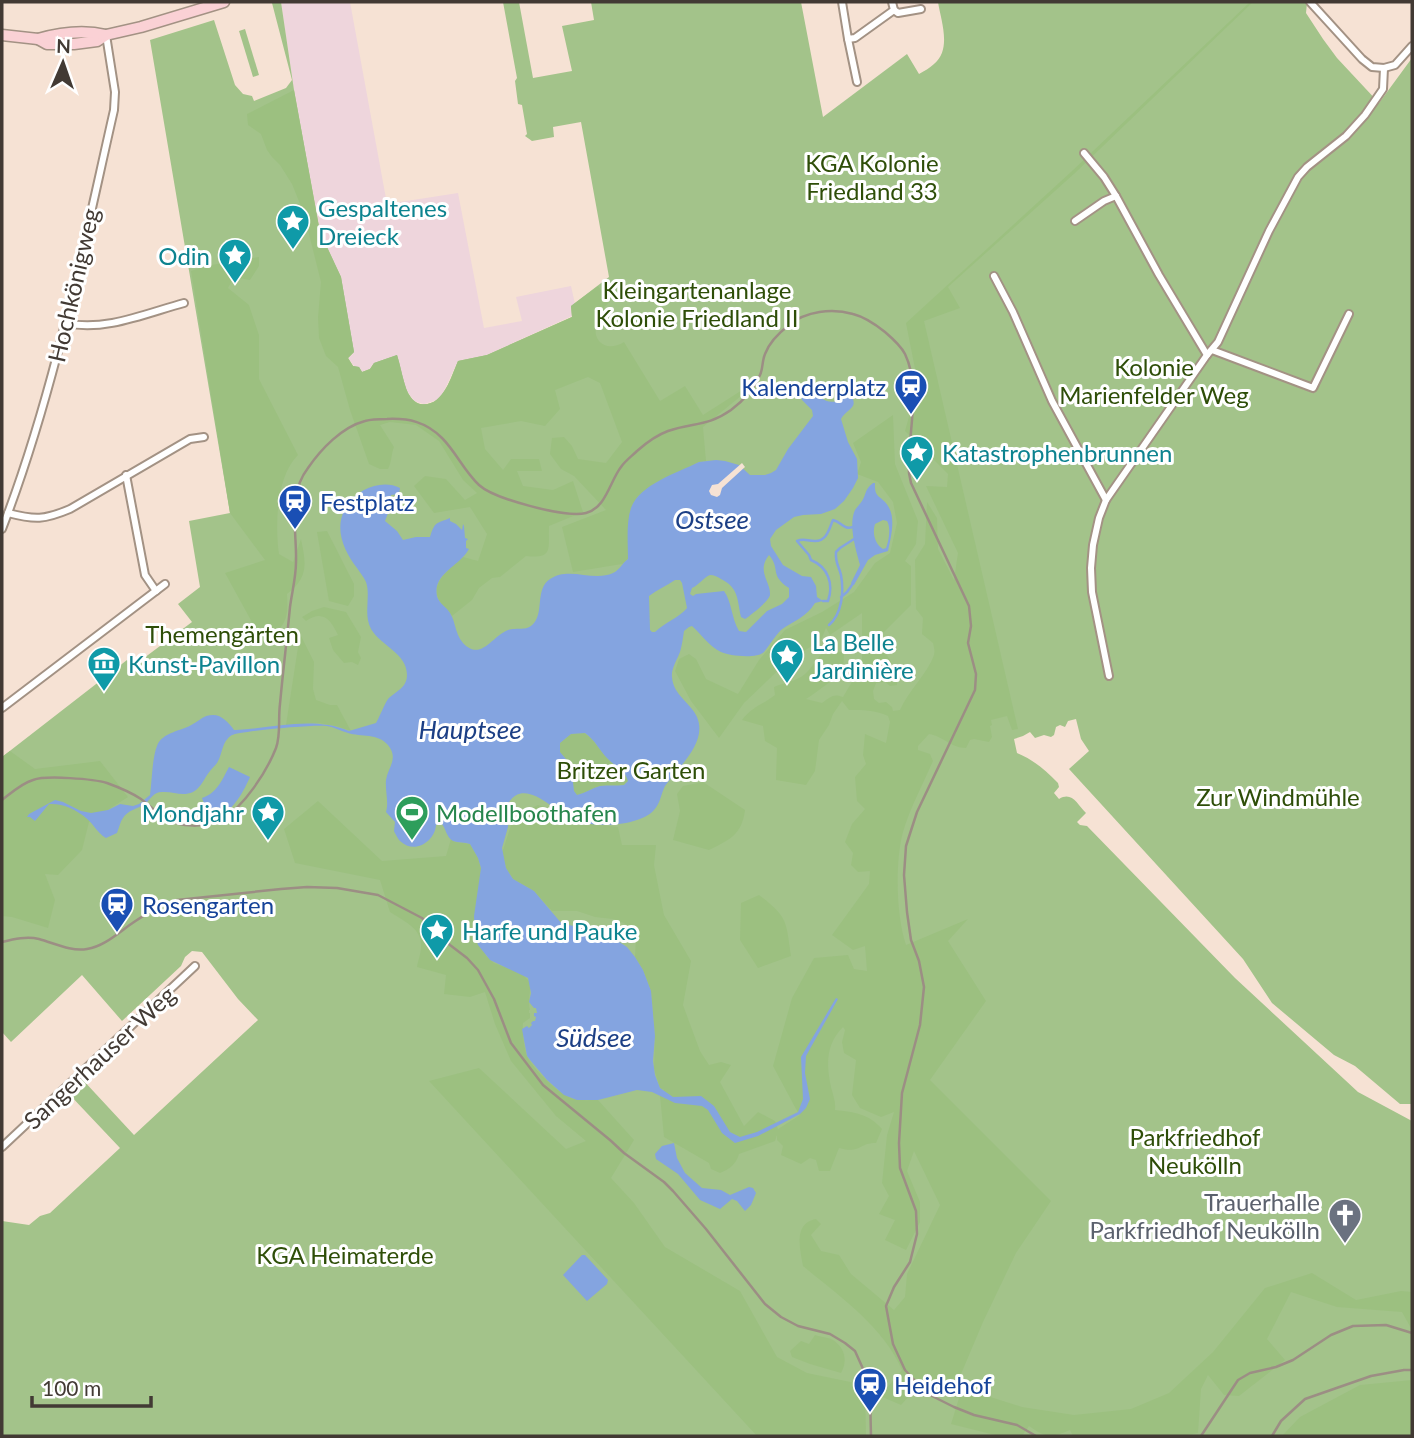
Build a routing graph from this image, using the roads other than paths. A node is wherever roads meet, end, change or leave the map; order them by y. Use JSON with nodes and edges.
{"nodes":[{"id":1,"x":224,"y":2,"type":"edge"},
{"id":2,"x":842,"y":2,"type":"edge"},
{"id":3,"x":1310,"y":2,"type":"edge"},
{"id":4,"x":893,"y":6,"type":"edge"},
{"id":5,"x":191,"y":7,"type":"edge"},
{"id":6,"x":921,"y":9,"type":"dead end"},
{"id":7,"x":2,"y":35,"type":"edge"},
{"id":8,"x":106,"y":35,"type":"junction"},
{"id":9,"x":848,"y":39,"type":"junction"},
{"id":10,"x":1412,"y":46,"type":"edge"},
{"id":11,"x":1384,"y":68,"type":"junction"},
{"id":12,"x":857,"y":82,"type":"dead end"},
{"id":13,"x":1084,"y":153,"type":"dead end"},
{"id":14,"x":1116,"y":196,"type":"junction"},
{"id":15,"x":1076,"y":221,"type":"dead end"},
{"id":16,"x":994,"y":276,"type":"dead end"},
{"id":17,"x":184,"y":303,"type":"dead end"},
{"id":18,"x":1349,"y":314,"type":"dead end"},
{"id":19,"x":66,"y":323,"type":"junction"},
{"id":20,"x":1209,"y":353,"type":"junction"},
{"id":21,"x":204,"y":437,"type":"dead end"},
{"id":22,"x":126,"y":475,"type":"junction"},
{"id":23,"x":1106,"y":500,"type":"junction"},
{"id":24,"x":8,"y":513,"type":"junction"},
{"id":25,"x":2,"y":529,"type":"edge"},
{"id":26,"x":165,"y":584,"type":"dead end"},
{"id":27,"x":156,"y":590,"type":"junction"},
{"id":28,"x":1110,"y":676,"type":"dead end"},
{"id":29,"x":2,"y":708,"type":"edge"},
{"id":30,"x":195,"y":966,"type":"dead end"},
{"id":31,"x":2,"y":1147,"type":"edge"}],
"edges":[{"from":1,"to":5,"type":"main road"},
{"from":2,"to":9,"type":"street"},
{"from":3,"to":11,"type":"street"},
{"from":4,"to":6,"type":"street"},
{"from":4,"to":9,"type":"street"},
{"from":5,"to":8,"type":"main road"},
{"from":7,"to":8,"type":"main road"},
{"from":8,"to":19,"type":"street","name":"Hochkönigweg"},
{"from":9,"to":12,"type":"street"},
{"from":10,"to":11,"type":"street"},
{"from":11,"to":20,"type":"street"},
{"from":13,"to":14,"type":"street"},
{"from":14,"to":15,"type":"street"},
{"from":14,"to":20,"type":"street"},
{"from":16,"to":23,"type":"street"},
{"from":17,"to":19,"type":"street"},
{"from":18,"to":20,"type":"street"},
{"from":19,"to":24,"type":"street","name":"Hochkönigweg"},
{"from":20,"to":23,"type":"street"},
{"from":21,"to":22,"type":"street"},
{"from":22,"to":24,"type":"street"},
{"from":22,"to":27,"type":"street"},
{"from":23,"to":28,"type":"street"},
{"from":24,"to":25,"type":"street","name":"Hochkönigweg"},
{"from":26,"to":27,"type":"street"},
{"from":27,"to":29,"type":"street"},
{"from":30,"to":31,"type":"street","name":"Sangerhauser Weg"}]}
